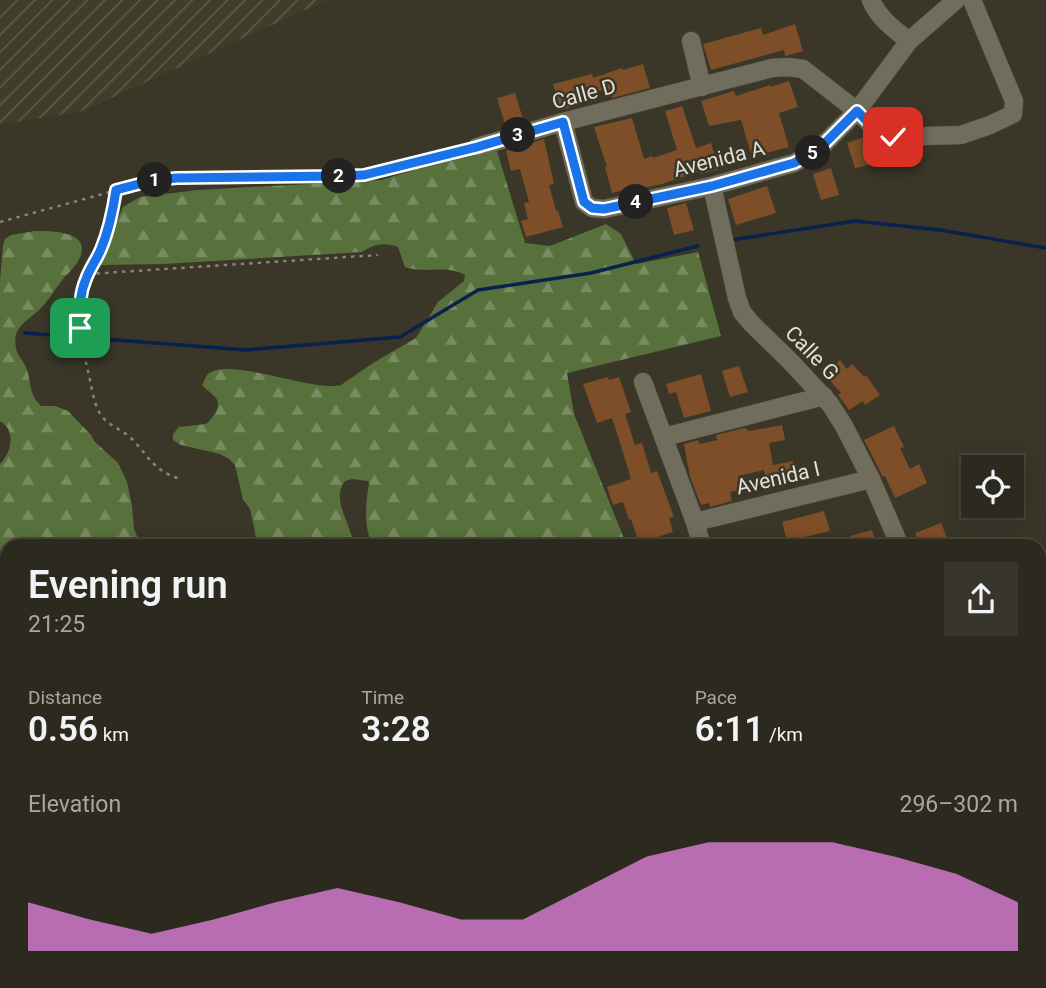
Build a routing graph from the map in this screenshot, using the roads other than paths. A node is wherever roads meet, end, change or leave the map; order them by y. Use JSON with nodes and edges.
{"nodes":[{"id":1,"x":871,"y":0,"type":"edge"},
{"id":2,"x":956,"y":0,"type":"edge"},
{"id":3,"x":972,"y":0,"type":"edge"},
{"id":4,"x":691,"y":41,"type":"dead end"},
{"id":5,"x":909,"y":41,"type":"junction"},
{"id":6,"x":702,"y":87,"type":"junction"},
{"id":7,"x":857,"y":111,"type":"junction"},
{"id":8,"x":563,"y":122,"type":"junction"},
{"id":9,"x":477,"y":147,"type":"road end"},
{"id":10,"x":712,"y":186,"type":"junction"},
{"id":11,"x":642,"y":382,"type":"dead end"},
{"id":12,"x":824,"y":396,"type":"junction"},
{"id":13,"x":664,"y":437,"type":"junction"},
{"id":14,"x":871,"y":480,"type":"junction"},
{"id":15,"x":695,"y":522,"type":"junction"},
{"id":16,"x":700,"y":539,"type":"edge"},
{"id":17,"x":897,"y":539,"type":"edge"}],
"edges":[{"from":1,"to":5,"type":"street"},
{"from":2,"to":5,"type":"street","name":"Avenida A"},
{"from":3,"to":7,"type":"street","name":"Calle D"},
{"from":4,"to":6,"type":"street"},
{"from":5,"to":7,"type":"street","name":"Avenida A"},
{"from":6,"to":7,"type":"street","name":"Calle D"},
{"from":6,"to":8,"type":"street","name":"Calle D"},
{"from":7,"to":10,"type":"street","name":"Avenida A"},
{"from":8,"to":9,"type":"street","name":"Calle D"},
{"from":8,"to":10,"type":"street","name":"Avenida A"},
{"from":10,"to":12,"type":"street","name":"Calle G"},
{"from":11,"to":13,"type":"street"},
{"from":12,"to":13,"type":"street"},
{"from":12,"to":14,"type":"street","name":"Calle G"},
{"from":13,"to":15,"type":"street"},
{"from":14,"to":15,"type":"street","name":"Avenida I"},
{"from":14,"to":17,"type":"street","name":"Calle G"},
{"from":15,"to":16,"type":"street"}]}
